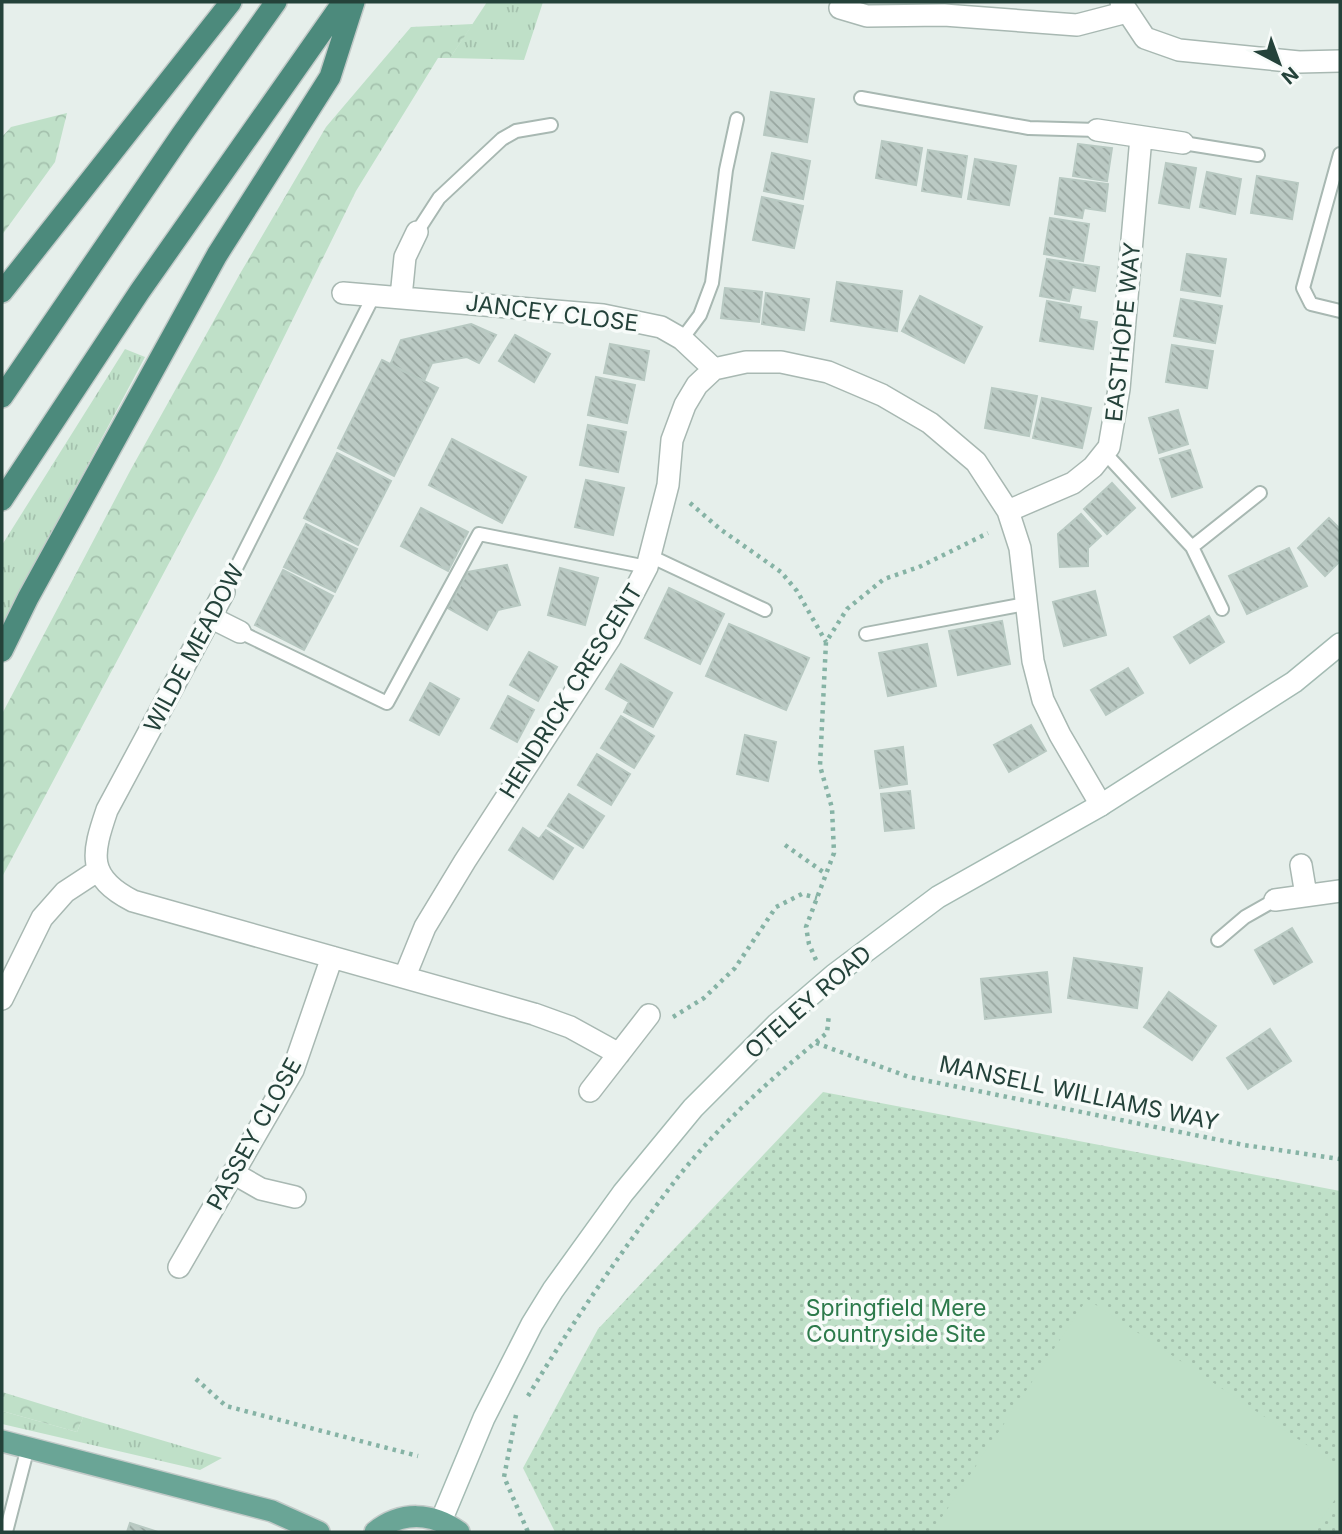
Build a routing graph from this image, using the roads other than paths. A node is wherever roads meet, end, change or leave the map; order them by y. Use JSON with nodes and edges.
{"nodes":[{"id":1,"x":231,"y":2,"type":"edge"},
{"id":2,"x":276,"y":2,"type":"edge"},
{"id":3,"x":343,"y":2,"type":"edge"},
{"id":4,"x":354,"y":2,"type":"edge"},
{"id":5,"x":1124,"y":7,"type":"edge"},
{"id":6,"x":840,"y":8,"type":"dead end"},
{"id":7,"x":1340,"y":61,"type":"edge"},
{"id":8,"x":861,"y":98,"type":"dead end"},
{"id":9,"x":737,"y":119,"type":"dead end"},
{"id":10,"x":551,"y":125,"type":"dead end"},
{"id":11,"x":1097,"y":130,"type":"joint"},
{"id":12,"x":1141,"y":137,"type":"junction"},
{"id":13,"x":1183,"y":143,"type":"joint"},
{"id":14,"x":1340,"y":154,"type":"edge"},
{"id":15,"x":1258,"y":155,"type":"dead end"},
{"id":16,"x":417,"y":232,"type":"joint"},
{"id":17,"x":2,"y":292,"type":"edge"},
{"id":18,"x":342,"y":292,"type":"dead end"},
{"id":19,"x":374,"y":295,"type":"junction"},
{"id":20,"x":401,"y":297,"type":"junction"},
{"id":21,"x":1340,"y":311,"type":"edge"},
{"id":22,"x":682,"y":339,"type":"junction"},
{"id":23,"x":714,"y":369,"type":"junction"},
{"id":24,"x":2,"y":397,"type":"edge"},
{"id":25,"x":1105,"y":453,"type":"junction"},
{"id":26,"x":1260,"y":493,"type":"dead end"},
{"id":27,"x":2,"y":500,"type":"edge"},
{"id":28,"x":1008,"y":511,"type":"junction"},
{"id":29,"x":1192,"y":547,"type":"junction"},
{"id":30,"x":649,"y":561,"type":"junction"},
{"id":31,"x":224,"y":592,"type":"joint"},
{"id":32,"x":1024,"y":604,"type":"junction"},
{"id":33,"x":1222,"y":609,"type":"dead end"},
{"id":34,"x":765,"y":610,"type":"dead end"},
{"id":35,"x":212,"y":618,"type":"junction"},
{"id":36,"x":240,"y":632,"type":"joint"},
{"id":37,"x":866,"y":634,"type":"dead end"},
{"id":38,"x":1340,"y":644,"type":"edge"},
{"id":39,"x":2,"y":651,"type":"edge"},
{"id":40,"x":1101,"y":805,"type":"junction"},
{"id":41,"x":1301,"y":865,"type":"dead end"},
{"id":42,"x":97,"y":871,"type":"junction"},
{"id":43,"x":1340,"y":891,"type":"edge"},
{"id":44,"x":1306,"y":895,"type":"junction"},
{"id":45,"x":1275,"y":900,"type":"joint"},
{"id":46,"x":1218,"y":940,"type":"dead end"},
{"id":47,"x":332,"y":957,"type":"junction"},
{"id":48,"x":405,"y":976,"type":"junction"},
{"id":49,"x":2,"y":999,"type":"edge"},
{"id":50,"x":656,"y":1014,"type":"road end"},
{"id":51,"x":619,"y":1054,"type":"junction"},
{"id":52,"x":590,"y":1091,"type":"dead end"},
{"id":53,"x":233,"y":1173,"type":"junction"},
{"id":54,"x":295,"y":1197,"type":"dead end"},
{"id":55,"x":179,"y":1267,"type":"dead end"},
{"id":56,"x":2,"y":1441,"type":"edge"},
{"id":57,"x":28,"y":1447,"type":"junction"},
{"id":58,"x":450,"y":1526,"type":"edge"},
{"id":59,"x":6,"y":1532,"type":"edge"},
{"id":60,"x":319,"y":1532,"type":"edge"},
{"id":61,"x":375,"y":1532,"type":"edge"}],
"edges":[{"from":1,"to":17,"type":"highway"},
{"from":2,"to":24,"type":"highway"},
{"from":3,"to":27,"type":"highway"},
{"from":4,"to":39,"type":"highway"},
{"from":5,"to":6,"type":"street"},
{"from":5,"to":7,"type":"street"},
{"from":8,"to":11,"type":"lane"},
{"from":9,"to":22,"type":"lane"},
{"from":10,"to":16,"type":"lane"},
{"from":11,"to":12,"type":"street"},
{"from":12,"to":13,"type":"street"},
{"from":12,"to":25,"type":"street","name":"EASTHOPE WAY"},
{"from":13,"to":15,"type":"lane"},
{"from":14,"to":21,"type":"lane"},
{"from":16,"to":20,"type":"street"},
{"from":18,"to":19,"type":"street","name":"JANCEY CLOSE"},
{"from":19,"to":20,"type":"street","name":"JANCEY CLOSE"},
{"from":19,"to":31,"type":"lane","name":"WILDE MEADOW"},
{"from":20,"to":22,"type":"street","name":"JANCEY CLOSE"},
{"from":22,"to":23,"type":"street","name":"JANCEY CLOSE"},
{"from":23,"to":28,"type":"street"},
{"from":23,"to":30,"type":"street","name":"HENDRICK CRESCENT"},
{"from":25,"to":28,"type":"street","name":"EASTHOPE WAY"},
{"from":25,"to":29,"type":"lane"},
{"from":26,"to":29,"type":"lane"},
{"from":28,"to":32,"type":"street"},
{"from":29,"to":33,"type":"lane"},
{"from":30,"to":34,"type":"lane"},
{"from":30,"to":36,"type":"lane","name":"WILDE MEADOW"},
{"from":30,"to":48,"type":"street","name":"HENDRICK CRESCENT"},
{"from":31,"to":35,"type":"street","name":"WILDE MEADOW"},
{"from":32,"to":37,"type":"lane"},
{"from":32,"to":40,"type":"street"},
{"from":35,"to":36,"type":"street"},
{"from":35,"to":42,"type":"street","name":"WILDE MEADOW"},
{"from":38,"to":40,"type":"street","name":"OTELEY ROAD"},
{"from":40,"to":58,"type":"street","name":"OTELEY ROAD"},
{"from":41,"to":44,"type":"street"},
{"from":42,"to":47,"type":"street"},
{"from":42,"to":49,"type":"street"},
{"from":43,"to":44,"type":"street"},
{"from":44,"to":45,"type":"street"},
{"from":45,"to":46,"type":"lane"},
{"from":47,"to":48,"type":"street"},
{"from":47,"to":53,"type":"street","name":"PASSEY CLOSE"},
{"from":48,"to":51,"type":"street"},
{"from":50,"to":51,"type":"street"},
{"from":51,"to":52,"type":"street"},
{"from":53,"to":54,"type":"street"},
{"from":53,"to":55,"type":"street","name":"PASSEY CLOSE"},
{"from":56,"to":57,"type":"main road"},
{"from":57,"to":59,"type":"lane"},
{"from":57,"to":60,"type":"main road"},
{"from":58,"to":61,"type":"main road"}]}
